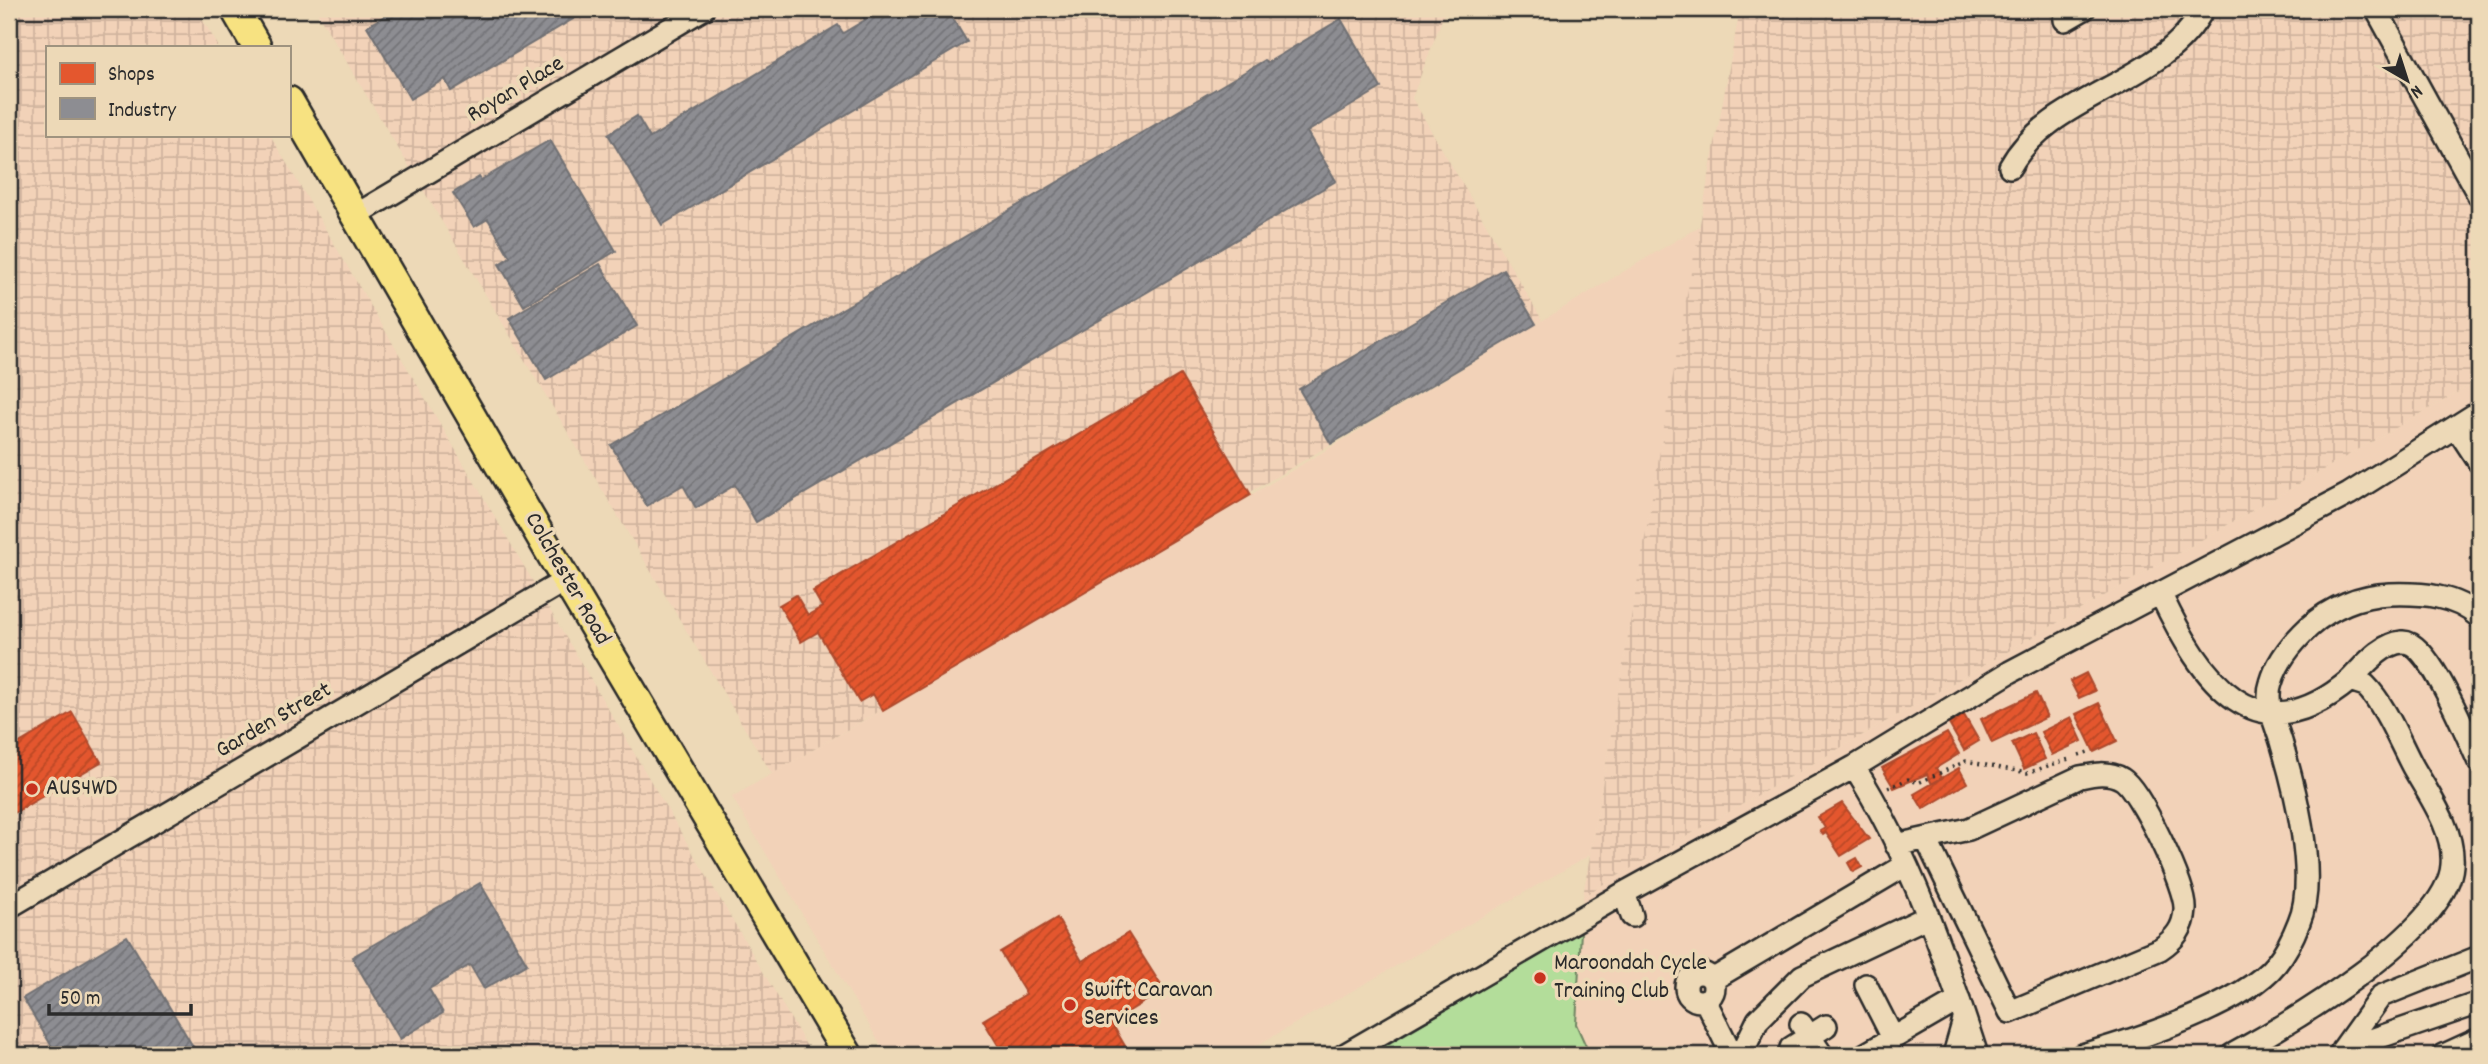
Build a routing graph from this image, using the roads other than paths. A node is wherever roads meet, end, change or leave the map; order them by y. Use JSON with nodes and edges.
{"nodes":[{"id":1,"x":235,"y":9,"type":"edge"},
{"id":2,"x":703,"y":9,"type":"edge"},
{"id":3,"x":2084,"y":9,"type":"edge"},
{"id":4,"x":2376,"y":9,"type":"edge"},
{"id":5,"x":2199,"y":10,"type":"edge"},
{"id":6,"x":2065,"y":20,"type":"dead end"},
{"id":7,"x":256,"y":46,"type":"edge"},
{"id":8,"x":290,"y":103,"type":"edge"},
{"id":9,"x":2010,"y":167,"type":"dead end"},
{"id":10,"x":2479,"y":197,"type":"edge"},
{"id":11,"x":356,"y":215,"type":"junction"},
{"id":12,"x":2479,"y":412,"type":"edge"},
{"id":13,"x":2456,"y":427,"type":"junction"},
{"id":14,"x":2479,"y":462,"type":"edge"},
{"id":15,"x":566,"y":580,"type":"junction"},
{"id":16,"x":2161,"y":594,"type":"junction"},
{"id":17,"x":2479,"y":617,"type":"edge"},
{"id":18,"x":2350,"y":680,"type":"junction"},
{"id":19,"x":2272,"y":714,"type":"junction"},
{"id":20,"x":2479,"y":762,"type":"edge"},
{"id":21,"x":1854,"y":767,"type":"junction"},
{"id":22,"x":1926,"y":839,"type":"junction"},
{"id":23,"x":1896,"y":845,"type":"junction"},
{"id":24,"x":1906,"y":865,"type":"junction"},
{"id":25,"x":1624,"y":893,"type":"junction"},
{"id":26,"x":9,"y":906,"type":"edge"},
{"id":27,"x":1632,"y":916,"type":"dead end"},
{"id":28,"x":1927,"y":916,"type":"junction"},
{"id":29,"x":2479,"y":957,"type":"edge"},
{"id":30,"x":1866,"y":985,"type":"dead end"},
{"id":31,"x":2479,"y":1003,"type":"edge"},
{"id":32,"x":1961,"y":1009,"type":"junction"},
{"id":33,"x":1892,"y":1038,"type":"junction"},
{"id":34,"x":2479,"y":1039,"type":"edge"},
{"id":35,"x":1791,"y":1048,"type":"dead end"},
{"id":36,"x":2336,"y":1052,"type":"edge"},
{"id":37,"x":848,"y":1055,"type":"edge"},
{"id":38,"x":1344,"y":1055,"type":"edge"},
{"id":39,"x":1732,"y":1055,"type":"edge"},
{"id":40,"x":1741,"y":1055,"type":"edge"},
{"id":41,"x":1822,"y":1055,"type":"edge"},
{"id":42,"x":1864,"y":1055,"type":"edge"},
{"id":43,"x":1954,"y":1055,"type":"edge"},
{"id":44,"x":1977,"y":1055,"type":"edge"},
{"id":45,"x":2082,"y":1055,"type":"edge"},
{"id":46,"x":2232,"y":1055,"type":"edge"},
{"id":47,"x":2444,"y":1055,"type":"edge"}],
"edges":[{"from":1,"to":7,"type":"main road"},
{"from":2,"to":11,"type":"street","name":"Royan Place"},
{"from":3,"to":6,"type":"street"},
{"from":4,"to":10,"type":"street"},
{"from":5,"to":9,"type":"street"},
{"from":8,"to":11,"type":"main road","name":"Colchester Road"},
{"from":11,"to":15,"type":"main road","name":"Colchester Road"},
{"from":12,"to":13,"type":"street"},
{"from":13,"to":14,"type":"street"},
{"from":13,"to":16,"type":"street"},
{"from":15,"to":26,"type":"street","name":"Garden Street"},
{"from":15,"to":37,"type":"main road","name":"Colchester Road"},
{"from":16,"to":19,"type":"street"},
{"from":16,"to":21,"type":"street"},
{"from":17,"to":19,"type":"street"},
{"from":18,"to":19,"type":"street"},
{"from":18,"to":20,"type":"street"},
{"from":18,"to":46,"type":"street"},
{"from":19,"to":45,"type":"street"},
{"from":21,"to":23,"type":"street"},
{"from":21,"to":25,"type":"street"},
{"from":22,"to":22,"type":"street"},
{"from":22,"to":23,"type":"street"},
{"from":23,"to":24,"type":"street"},
{"from":24,"to":28,"type":"street"},
{"from":24,"to":39,"type":"street"},
{"from":25,"to":27,"type":"street"},
{"from":25,"to":38,"type":"street"},
{"from":28,"to":32,"type":"street"},
{"from":28,"to":40,"type":"street"},
{"from":29,"to":36,"type":"street"},
{"from":30,"to":33,"type":"street"},
{"from":31,"to":36,"type":"street"},
{"from":32,"to":33,"type":"street"},
{"from":32,"to":43,"type":"street"},
{"from":32,"to":44,"type":"street"},
{"from":33,"to":42,"type":"street"},
{"from":34,"to":47,"type":"street"},
{"from":35,"to":41,"type":"street"}]}
